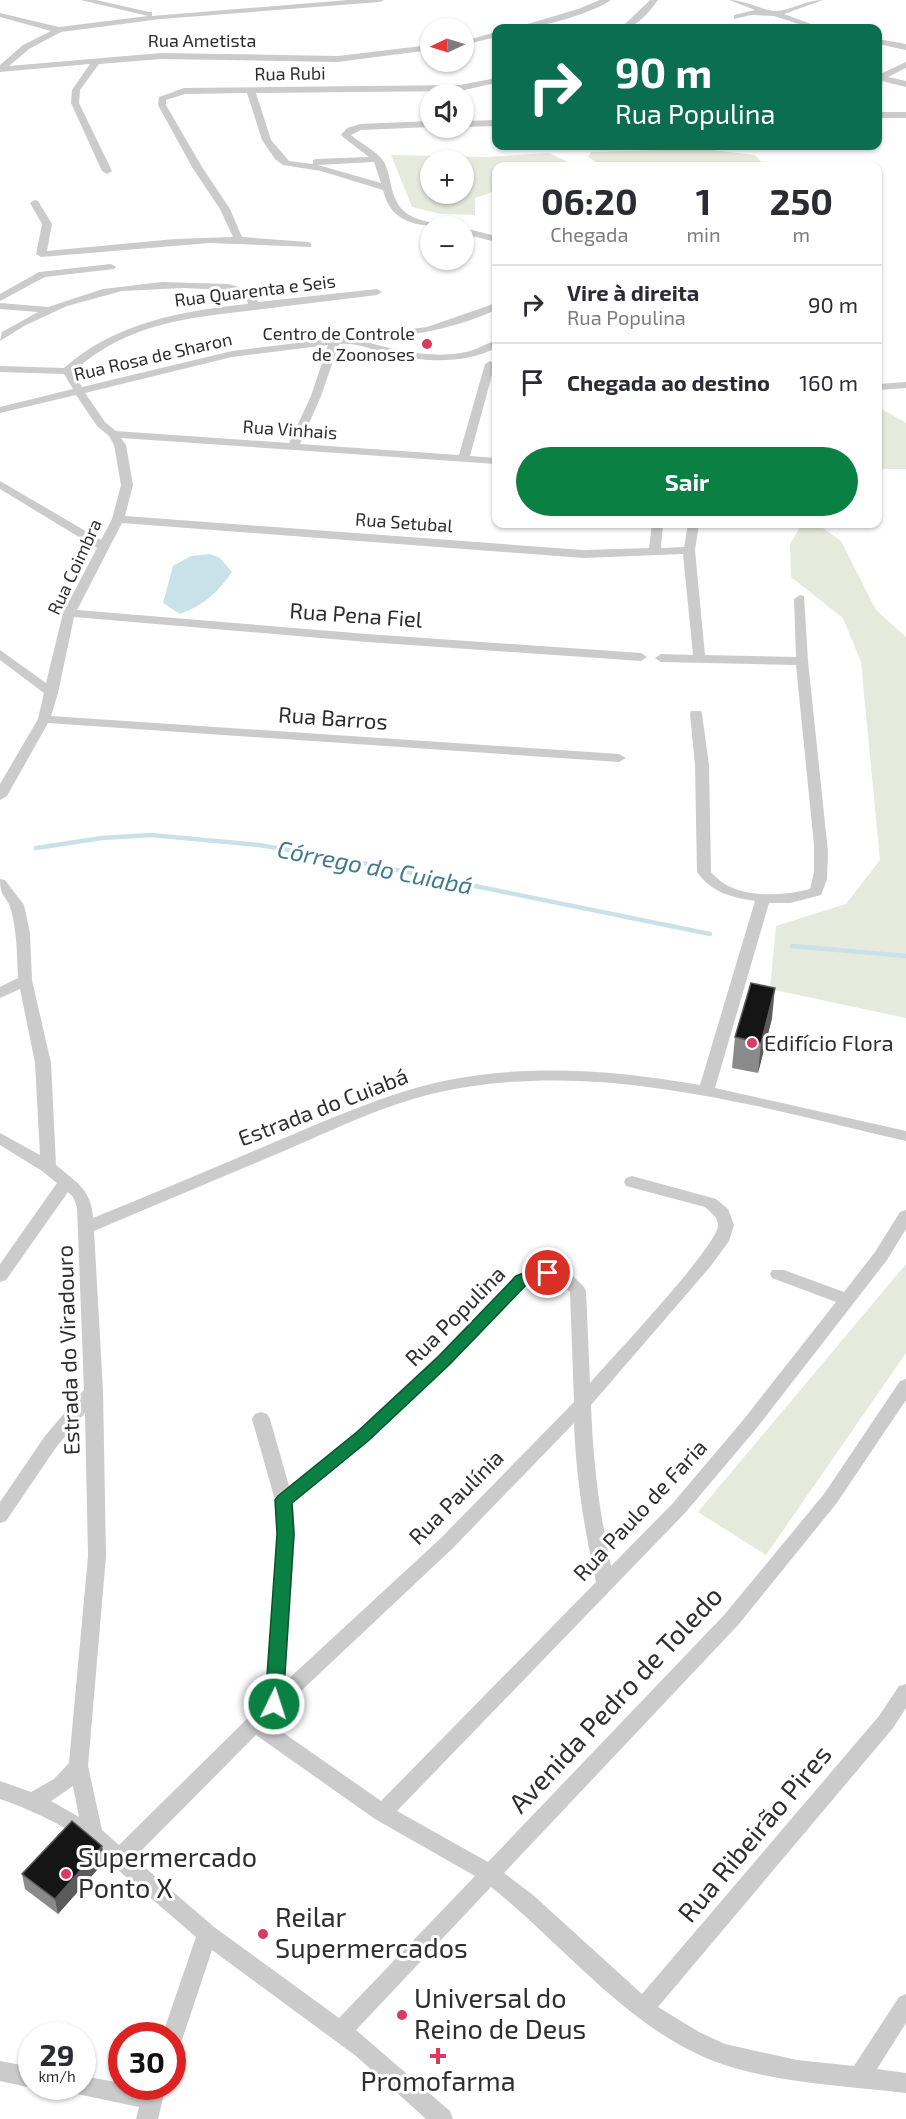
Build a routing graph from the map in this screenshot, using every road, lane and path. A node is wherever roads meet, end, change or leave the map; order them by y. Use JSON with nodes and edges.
{"nodes":[{"id":1,"x":85,"y":0,"type":"edge"},
{"id":2,"x":282,"y":0,"type":"edge"},
{"id":3,"x":380,"y":0,"type":"edge"},
{"id":4,"x":607,"y":0,"type":"edge"},
{"id":5,"x":654,"y":0,"type":"edge"},
{"id":6,"x":731,"y":0,"type":"edge"},
{"id":7,"x":819,"y":0,"type":"edge"},
{"id":8,"x":294,"y":6,"type":"junction"},
{"id":9,"x":776,"y":14,"type":"junction"},
{"id":10,"x":0,"y":15,"type":"edge"},
{"id":11,"x":161,"y":17,"type":"junction"},
{"id":12,"x":737,"y":17,"type":"junction"},
{"id":13,"x":534,"y":24,"type":"edge"},
{"id":14,"x":630,"y":24,"type":"edge"},
{"id":15,"x":742,"y":24,"type":"edge"},
{"id":16,"x":806,"y":24,"type":"edge"},
{"id":17,"x":59,"y":30,"type":"junction"},
{"id":18,"x":492,"y":35,"type":"edge"},
{"id":19,"x":474,"y":40,"type":"edge"},
{"id":20,"x":882,"y":43,"type":"edge"},
{"id":21,"x":906,"y":48,"type":"edge"},
{"id":22,"x":420,"y":49,"type":"edge"},
{"id":23,"x":96,"y":62,"type":"junction"},
{"id":24,"x":906,"y":65,"type":"edge"},
{"id":25,"x":0,"y":69,"type":"edge"},
{"id":26,"x":882,"y":76,"type":"edge"},
{"id":27,"x":882,"y":79,"type":"edge"},
{"id":28,"x":492,"y":82,"type":"edge"},
{"id":29,"x":906,"y":84,"type":"edge"},
{"id":30,"x":250,"y":90,"type":"junction"},
{"id":31,"x":882,"y":115,"type":"edge"},
{"id":32,"x":906,"y":115,"type":"edge"},
{"id":33,"x":492,"y":123,"type":"edge"},
{"id":34,"x":420,"y":124,"type":"edge"},
{"id":35,"x":474,"y":124,"type":"edge"},
{"id":36,"x":376,"y":159,"type":"junction"},
{"id":37,"x":286,"y":163,"type":"junction"},
{"id":38,"x":106,"y":171,"type":"dead end"},
{"id":39,"x":386,"y":188,"type":"junction"},
{"id":40,"x":35,"y":203,"type":"dead end"},
{"id":41,"x":420,"y":221,"type":"edge"},
{"id":42,"x":474,"y":234,"type":"edge"},
{"id":43,"x":238,"y":238,"type":"junction"},
{"id":44,"x":492,"y":238,"type":"edge"},
{"id":45,"x":308,"y":245,"type":"dead end"},
{"id":46,"x":111,"y":267,"type":"dead end"},
{"id":47,"x":377,"y":292,"type":"dead end"},
{"id":48,"x":0,"y":298,"type":"edge"},
{"id":49,"x":0,"y":306,"type":"edge"},
{"id":50,"x":254,"y":307,"type":"junction"},
{"id":51,"x":492,"y":308,"type":"edge"},
{"id":52,"x":51,"y":309,"type":"junction"},
{"id":53,"x":0,"y":323,"type":"edge"},
{"id":54,"x":16,"y":324,"type":"junction"},
{"id":55,"x":0,"y":338,"type":"edge"},
{"id":56,"x":352,"y":340,"type":"junction"},
{"id":57,"x":335,"y":341,"type":"junction"},
{"id":58,"x":492,"y":346,"type":"edge"},
{"id":59,"x":490,"y":364,"type":"dead end"},
{"id":60,"x":0,"y":369,"type":"edge"},
{"id":61,"x":67,"y":371,"type":"junction"},
{"id":62,"x":906,"y":385,"type":"edge"},
{"id":63,"x":882,"y":387,"type":"edge"},
{"id":64,"x":80,"y":390,"type":"junction"},
{"id":65,"x":0,"y":410,"type":"edge"},
{"id":66,"x":113,"y":434,"type":"junction"},
{"id":67,"x":293,"y":447,"type":"junction"},
{"id":68,"x":464,"y":458,"type":"junction"},
{"id":69,"x":492,"y":461,"type":"edge"},
{"id":70,"x":0,"y":484,"type":"edge"},
{"id":71,"x":118,"y":519,"type":"junction"},
{"id":72,"x":657,"y":528,"type":"edge"},
{"id":73,"x":693,"y":528,"type":"edge"},
{"id":74,"x":102,"y":546,"type":"junction"},
{"id":75,"x":655,"y":550,"type":"junction"},
{"id":76,"x":689,"y":550,"type":"junction"},
{"id":77,"x":800,"y":599,"type":"dead end"},
{"id":78,"x":69,"y":613,"type":"junction"},
{"id":79,"x":0,"y":654,"type":"edge"},
{"id":80,"x":640,"y":657,"type":"dead end"},
{"id":81,"x":699,"y":657,"type":"junction"},
{"id":82,"x":661,"y":658,"type":"dead end"},
{"id":83,"x":802,"y":661,"type":"junction"},
{"id":84,"x":52,"y":693,"type":"junction"},
{"id":85,"x":696,"y":714,"type":"dead end"},
{"id":86,"x":44,"y":719,"type":"junction"},
{"id":87,"x":619,"y":758,"type":"dead end"},
{"id":88,"x":0,"y":796,"type":"edge"},
{"id":89,"x":0,"y":884,"type":"edge"},
{"id":90,"x":764,"y":898,"type":"junction"},
{"id":91,"x":25,"y":980,"type":"junction"},
{"id":92,"x":0,"y":993,"type":"edge"},
{"id":93,"x":706,"y":1091,"type":"junction"},
{"id":94,"x":906,"y":1136,"type":"edge"},
{"id":95,"x":0,"y":1138,"type":"edge"},
{"id":96,"x":48,"y":1167,"type":"junction"},
{"id":97,"x":632,"y":1182,"type":"dead end"},
{"id":98,"x":66,"y":1183,"type":"junction"},
{"id":99,"x":906,"y":1216,"type":"edge"},
{"id":100,"x":85,"y":1228,"type":"junction"},
{"id":101,"x":778,"y":1274,"type":"dead end"},
{"id":102,"x":0,"y":1276,"type":"edge"},
{"id":103,"x":847,"y":1300,"type":"junction"},
{"id":104,"x":906,"y":1386,"type":"edge"},
{"id":105,"x":94,"y":1391,"type":"junction"},
{"id":106,"x":582,"y":1404,"type":"junction"},
{"id":107,"x":261,"y":1419,"type":"dead end"},
{"id":108,"x":284,"y":1500,"type":"junction"},
{"id":109,"x":0,"y":1516,"type":"edge"},
{"id":110,"x":605,"y":1583,"type":"junction"},
{"id":111,"x":906,"y":1692,"type":"edge"},
{"id":112,"x":274,"y":1704,"type":"junction"},
{"id":113,"x":254,"y":1723,"type":"junction"},
{"id":114,"x":78,"y":1766,"type":"junction"},
{"id":115,"x":0,"y":1790,"type":"edge"},
{"id":116,"x":33,"y":1801,"type":"junction"},
{"id":117,"x":382,"y":1813,"type":"junction"},
{"id":118,"x":93,"y":1835,"type":"junction"},
{"id":119,"x":118,"y":1860,"type":"junction"},
{"id":120,"x":489,"y":1873,"type":"junction"},
{"id":121,"x":207,"y":1934,"type":"junction"},
{"id":122,"x":906,"y":2004,"type":"edge"},
{"id":123,"x":643,"y":2009,"type":"junction"},
{"id":124,"x":177,"y":2022,"type":"edge"},
{"id":125,"x":341,"y":2031,"type":"junction"},
{"id":126,"x":0,"y":2071,"type":"edge"},
{"id":127,"x":18,"y":2075,"type":"edge"},
{"id":128,"x":859,"y":2078,"type":"junction"},
{"id":129,"x":906,"y":2083,"type":"edge"},
{"id":130,"x":96,"y":2089,"type":"edge"},
{"id":131,"x":151,"y":2101,"type":"edge"},
{"id":132,"x":442,"y":2119,"type":"edge"}],
"edges":[{"from":1,"to":11,"type":"street"},
{"from":2,"to":8,"type":"street"},
{"from":3,"to":8,"type":"street"},
{"from":4,"to":13,"type":"street"},
{"from":5,"to":14,"type":"street"},
{"from":6,"to":9,"type":"street"},
{"from":6,"to":12,"type":"street"},
{"from":7,"to":9,"type":"street"},
{"from":8,"to":11,"type":"street"},
{"from":9,"to":12,"type":"street"},
{"from":9,"to":16,"type":"street"},
{"from":10,"to":17,"type":"street"},
{"from":11,"to":17,"type":"street"},
{"from":12,"to":15,"type":"street"},
{"from":17,"to":25,"type":"street"},
{"from":18,"to":19,"type":"street"},
{"from":20,"to":21,"type":"street"},
{"from":22,"to":23,"type":"street","name":"Rua Ametista"},
{"from":23,"to":25,"type":"street","name":"Rua Ametista"},
{"from":23,"to":38,"type":"street"},
{"from":24,"to":26,"type":"street"},
{"from":27,"to":29,"type":"street"},
{"from":28,"to":30,"type":"street","name":"Rua Rubi"},
{"from":30,"to":37,"type":"street"},
{"from":30,"to":43,"type":"street","name":"Rua Rubi"},
{"from":31,"to":32,"type":"street"},
{"from":33,"to":35,"type":"street"},
{"from":34,"to":36,"type":"street"},
{"from":36,"to":37,"type":"street"},
{"from":36,"to":39,"type":"street"},
{"from":37,"to":39,"type":"street"},
{"from":39,"to":41,"type":"street"},
{"from":40,"to":43,"type":"street"},
{"from":42,"to":44,"type":"street"},
{"from":43,"to":45,"type":"street"},
{"from":46,"to":48,"type":"street"},
{"from":47,"to":50,"type":"street","name":"Rua Quarenta e Seis"},
{"from":49,"to":52,"type":"street"},
{"from":50,"to":52,"type":"street"},
{"from":50,"to":61,"type":"street","name":"Rua Quarenta e Seis"},
{"from":51,"to":56,"type":"street","name":"Rua Rosa de Sharon"},
{"from":52,"to":54,"type":"street"},
{"from":53,"to":54,"type":"street"},
{"from":54,"to":55,"type":"street"},
{"from":56,"to":57,"type":"street","name":"Rua Rosa de Sharon"},
{"from":56,"to":58,"type":"street"},
{"from":57,"to":64,"type":"street","name":"Rua Rosa de Sharon"},
{"from":57,"to":67,"type":"street"},
{"from":59,"to":68,"type":"street"},
{"from":60,"to":61,"type":"street"},
{"from":61,"to":64,"type":"street"},
{"from":62,"to":63,"type":"street"},
{"from":64,"to":65,"type":"street","name":"Rua Rosa de Sharon"},
{"from":64,"to":66,"type":"street","name":"Rua Coimbra"},
{"from":66,"to":67,"type":"street","name":"Rua Vinhais"},
{"from":66,"to":71,"type":"street","name":"Rua Coimbra"},
{"from":67,"to":68,"type":"street","name":"Rua Vinhais"},
{"from":68,"to":69,"type":"street","name":"Rua Vinhais"},
{"from":70,"to":74,"type":"street"},
{"from":71,"to":74,"type":"street","name":"Rua Coimbra"},
{"from":71,"to":75,"type":"street","name":"Rua Setubal"},
{"from":72,"to":75,"type":"street"},
{"from":73,"to":76,"type":"street"},
{"from":74,"to":78,"type":"street","name":"Rua Coimbra"},
{"from":75,"to":76,"type":"street","name":"Rua Setubal"},
{"from":76,"to":81,"type":"street"},
{"from":77,"to":83,"type":"street"},
{"from":78,"to":80,"type":"street","name":"Rua Pena Fiel"},
{"from":78,"to":84,"type":"street","name":"Rua Coimbra"},
{"from":79,"to":84,"type":"street"},
{"from":81,"to":82,"type":"street"},
{"from":81,"to":83,"type":"street"},
{"from":83,"to":90,"type":"street"},
{"from":84,"to":86,"type":"street","name":"Rua Coimbra"},
{"from":85,"to":90,"type":"street"},
{"from":86,"to":87,"type":"street","name":"Rua Barros"},
{"from":86,"to":88,"type":"street","name":"Rua Coimbra"},
{"from":89,"to":91,"type":"street"},
{"from":90,"to":93,"type":"street"},
{"from":91,"to":92,"type":"street"},
{"from":91,"to":96,"type":"street"},
{"from":93,"to":94,"type":"street","name":"Estrada do Cuiabá"},
{"from":93,"to":100,"type":"street","name":"Estrada do Cuiabá"},
{"from":95,"to":96,"type":"street"},
{"from":96,"to":98,"type":"street","name":"Estrada do Viradouro"},
{"from":97,"to":106,"type":"street","name":"Rua Paulínia"},
{"from":98,"to":100,"type":"street","name":"Estrada do Viradouro"},
{"from":98,"to":102,"type":"street"},
{"from":99,"to":103,"type":"street","name":"Rua Paulo de Faria"},
{"from":100,"to":105,"type":"street","name":"Estrada do Viradouro"},
{"from":101,"to":103,"type":"street"},
{"from":103,"to":110,"type":"street","name":"Rua Paulo de Faria"},
{"from":104,"to":120,"type":"street","name":"Avenida Pedro de Toledo"},
{"from":105,"to":109,"type":"street"},
{"from":105,"to":114,"type":"street","name":"Estrada do Viradouro"},
{"from":106,"to":108,"type":"street","name":"Rua Populina"},
{"from":106,"to":110,"type":"street","name":"Rua Populina"},
{"from":106,"to":112,"type":"street","name":"Rua Paulínia"},
{"from":107,"to":108,"type":"street"},
{"from":108,"to":112,"type":"street"},
{"from":110,"to":117,"type":"street","name":"Rua Paulo de Faria"},
{"from":111,"to":123,"type":"street","name":"Rua Ribeirão Pires"},
{"from":112,"to":113,"type":"street","name":"Rua Paulínia"},
{"from":113,"to":117,"type":"street"},
{"from":113,"to":119,"type":"street","name":"Rua Paulínia"},
{"from":114,"to":116,"type":"street"},
{"from":114,"to":118,"type":"street","name":"Estrada do Viradouro"},
{"from":115,"to":116,"type":"street"},
{"from":116,"to":118,"type":"street"},
{"from":117,"to":120,"type":"street"},
{"from":118,"to":119,"type":"street"},
{"from":119,"to":121,"type":"street"},
{"from":120,"to":123,"type":"street"},
{"from":120,"to":125,"type":"street","name":"Avenida Pedro de Toledo"},
{"from":121,"to":124,"type":"street"},
{"from":121,"to":125,"type":"street"},
{"from":122,"to":128,"type":"street"},
{"from":123,"to":128,"type":"street"},
{"from":125,"to":132,"type":"street"},
{"from":126,"to":127,"type":"street"},
{"from":128,"to":129,"type":"street"},
{"from":130,"to":131,"type":"street"}]}
